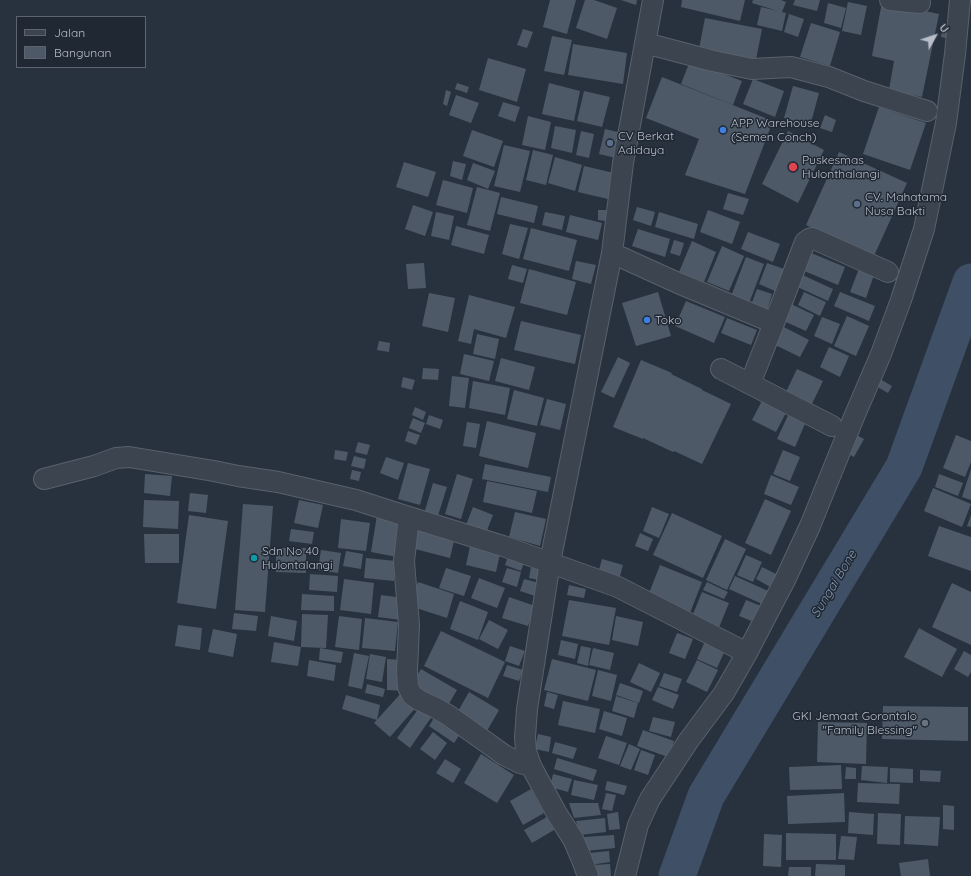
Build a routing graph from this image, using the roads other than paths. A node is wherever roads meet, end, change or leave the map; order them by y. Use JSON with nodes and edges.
{"nodes":[{"id":1,"x":653,"y":0,"type":"edge"},
{"id":2,"x":890,"y":0,"type":"edge"},
{"id":3,"x":960,"y":0,"type":"edge"},
{"id":4,"x":920,"y":3,"type":"dead end"},
{"id":5,"x":645,"y":44,"type":"junction"},
{"id":6,"x":926,"y":111,"type":"dead end"},
{"id":7,"x":612,"y":253,"type":"junction"},
{"id":8,"x":888,"y":272,"type":"dead end"},
{"id":9,"x":774,"y":323,"type":"junction"},
{"id":10,"x":721,"y":369,"type":"dead end"},
{"id":11,"x":750,"y":384,"type":"junction"},
{"id":12,"x":832,"y":426,"type":"dead end"},
{"id":13,"x":44,"y":479,"type":"dead end"},
{"id":14,"x":409,"y":518,"type":"junction"},
{"id":15,"x":550,"y":562,"type":"junction"},
{"id":16,"x":747,"y":653,"type":"junction"},
{"id":17,"x":531,"y":766,"type":"junction"},
{"id":18,"x":588,"y":876,"type":"edge"},
{"id":19,"x":625,"y":876,"type":"edge"}],
"edges":[{"from":1,"to":5,"type":"street"},
{"from":2,"to":4,"type":"street"},
{"from":3,"to":16,"type":"street"},
{"from":5,"to":6,"type":"street"},
{"from":5,"to":7,"type":"street"},
{"from":7,"to":9,"type":"street"},
{"from":7,"to":15,"type":"street"},
{"from":8,"to":9,"type":"street"},
{"from":9,"to":11,"type":"street"},
{"from":10,"to":11,"type":"street"},
{"from":11,"to":12,"type":"street"},
{"from":13,"to":14,"type":"street"},
{"from":14,"to":15,"type":"street"},
{"from":14,"to":17,"type":"street"},
{"from":15,"to":16,"type":"street"},
{"from":15,"to":17,"type":"street"},
{"from":16,"to":19,"type":"street"},
{"from":17,"to":18,"type":"street"}]}
